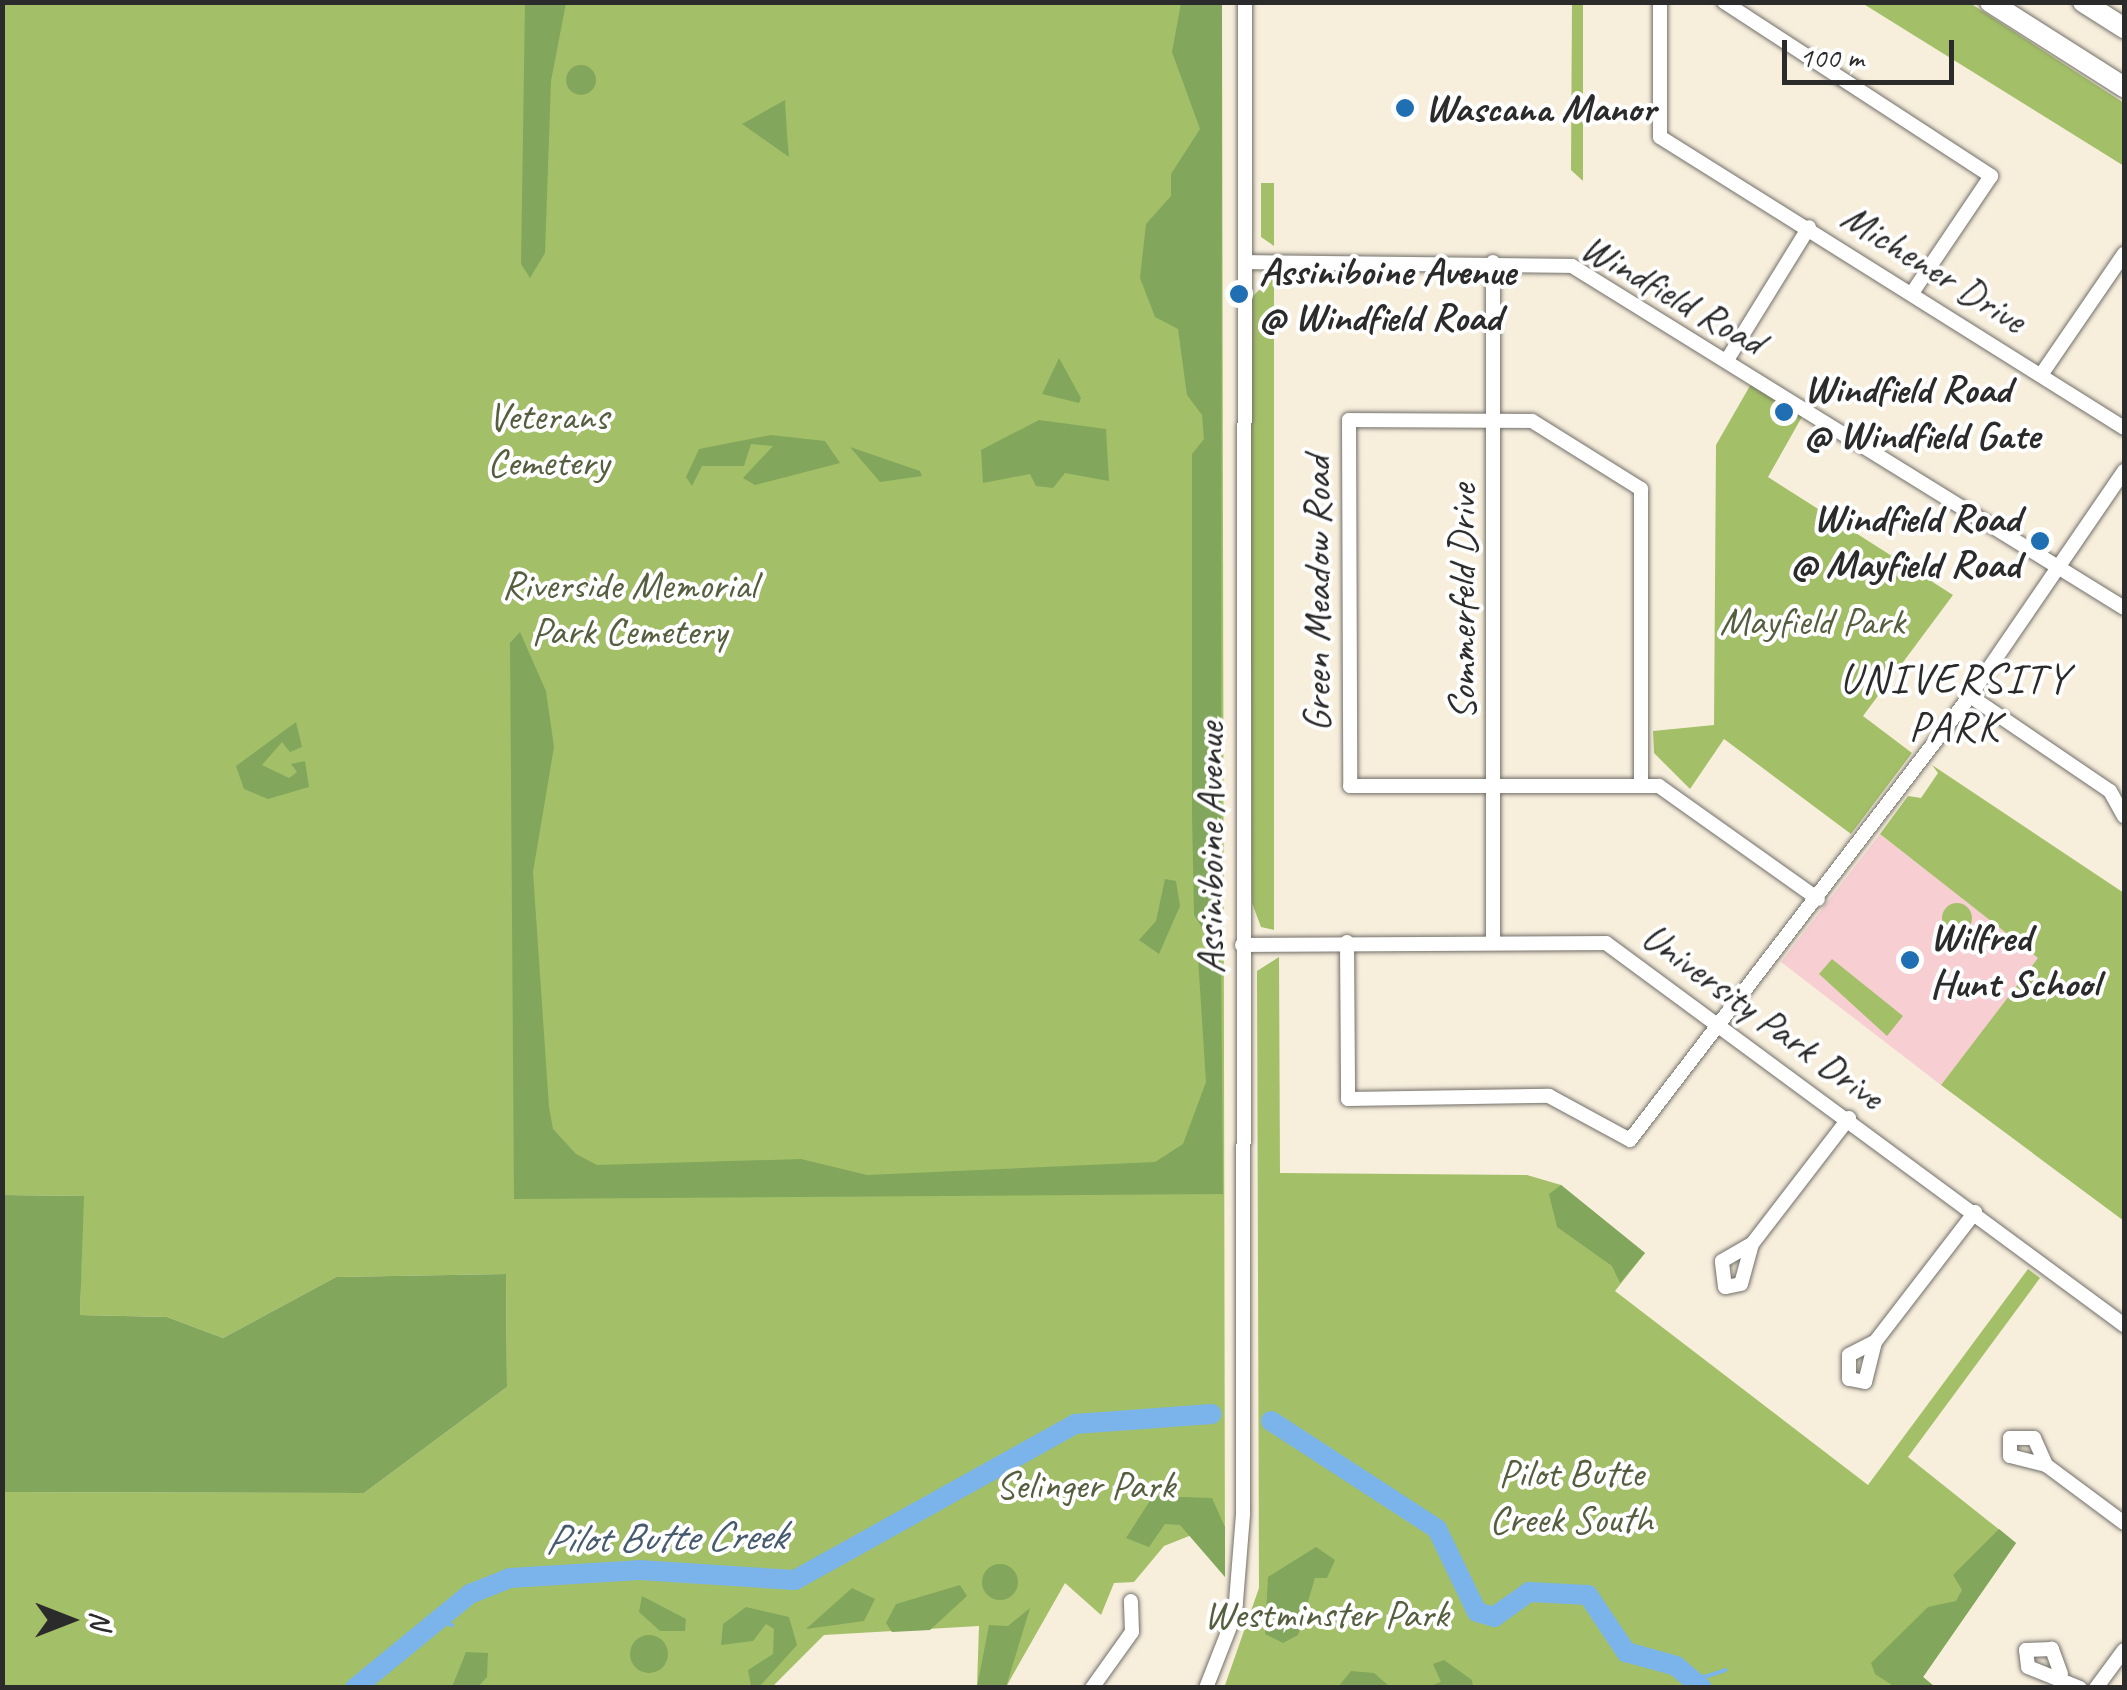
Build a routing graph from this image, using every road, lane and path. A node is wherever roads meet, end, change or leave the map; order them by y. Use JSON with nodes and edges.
{"nodes":[{"id":1,"x":1245,"y":2,"type":"edge"},
{"id":2,"x":1660,"y":2,"type":"edge"},
{"id":3,"x":1724,"y":2,"type":"edge"},
{"id":4,"x":1990,"y":2,"type":"edge"},
{"id":5,"x":2082,"y":2,"type":"edge"},
{"id":6,"x":2124,"y":28,"type":"edge"},
{"id":7,"x":2124,"y":87,"type":"edge"},
{"id":8,"x":1809,"y":228,"type":"junction"},
{"id":9,"x":2124,"y":254,"type":"edge"},
{"id":10,"x":1245,"y":262,"type":"junction"},
{"id":11,"x":1493,"y":262,"type":"junction"},
{"id":12,"x":1912,"y":292,"type":"junction"},
{"id":13,"x":1726,"y":360,"type":"junction"},
{"id":14,"x":2041,"y":375,"type":"junction"},
{"id":15,"x":1494,"y":420,"type":"junction"},
{"id":16,"x":2124,"y":428,"type":"edge"},
{"id":17,"x":2124,"y":472,"type":"edge"},
{"id":18,"x":2062,"y":566,"type":"junction"},
{"id":19,"x":2124,"y":608,"type":"edge"},
{"id":20,"x":1970,"y":696,"type":"junction"},
{"id":21,"x":1496,"y":786,"type":"junction"},
{"id":22,"x":1641,"y":786,"type":"junction"},
{"id":23,"x":2117,"y":791,"type":"edge"},
{"id":24,"x":2124,"y":816,"type":"edge"},
{"id":25,"x":1818,"y":899,"type":"junction"},
{"id":26,"x":1493,"y":941,"type":"junction"},
{"id":27,"x":1347,"y":942,"type":"junction"},
{"id":28,"x":1242,"y":945,"type":"junction"},
{"id":29,"x":1724,"y":1024,"type":"junction"},
{"id":30,"x":1849,"y":1118,"type":"junction"},
{"id":31,"x":1974,"y":1212,"type":"junction"},
{"id":32,"x":1752,"y":1244,"type":"dead end"},
{"id":33,"x":2124,"y":1325,"type":"edge"},
{"id":34,"x":1876,"y":1342,"type":"dead end"},
{"id":35,"x":2046,"y":1464,"type":"dead end"},
{"id":36,"x":2124,"y":1522,"type":"edge"},
{"id":37,"x":1131,"y":1601,"type":"dead end"},
{"id":38,"x":2124,"y":1650,"type":"edge"},
{"id":39,"x":2062,"y":1674,"type":"dead end"},
{"id":40,"x":1092,"y":1688,"type":"edge"},
{"id":41,"x":1206,"y":1688,"type":"edge"},
{"id":42,"x":2080,"y":1688,"type":"edge"},
{"id":43,"x":2096,"y":1688,"type":"edge"}],
"edges":[{"from":1,"to":10,"type":"street","name":"Assiniboine Avenue"},
{"from":2,"to":8,"type":"street","name":"Michener Drive"},
{"from":3,"to":12,"type":"street"},
{"from":4,"to":7,"type":"highway"},
{"from":5,"to":6,"type":"highway"},
{"from":8,"to":12,"type":"street","name":"Michener Drive"},
{"from":8,"to":13,"type":"street"},
{"from":9,"to":14,"type":"street"},
{"from":10,"to":11,"type":"street","name":"Windfield Road"},
{"from":10,"to":28,"type":"street","name":"Assiniboine Avenue"},
{"from":11,"to":13,"type":"street","name":"Windfield Road"},
{"from":11,"to":15,"type":"street","name":"Sommerfeld Drive"},
{"from":12,"to":14,"type":"street","name":"Michener Drive"},
{"from":13,"to":18,"type":"street","name":"Windfield Road"},
{"from":14,"to":16,"type":"street","name":"Michener Drive"},
{"from":15,"to":21,"type":"street","name":"Sommerfeld Drive"},
{"from":15,"to":21,"type":"street","name":"Green Meadow Road"},
{"from":15,"to":22,"type":"street","name":"Green Meadow Road"},
{"from":17,"to":18,"type":"street"},
{"from":18,"to":19,"type":"street","name":"Windfield Road"},
{"from":18,"to":20,"type":"street"},
{"from":20,"to":23,"type":"street"},
{"from":20,"to":25,"type":"street"},
{"from":21,"to":22,"type":"street","name":"Green Meadow Road"},
{"from":21,"to":26,"type":"street","name":"Sommerfeld Drive"},
{"from":22,"to":25,"type":"street","name":"Green Meadow Road"},
{"from":23,"to":24,"type":"street"},
{"from":25,"to":29,"type":"street"},
{"from":26,"to":27,"type":"street","name":"University Park Drive"},
{"from":26,"to":29,"type":"street","name":"University Park Drive"},
{"from":27,"to":28,"type":"street","name":"University Park Drive"},
{"from":27,"to":29,"type":"street"},
{"from":28,"to":41,"type":"street","name":"Assiniboine Avenue"},
{"from":29,"to":30,"type":"street","name":"University Park Drive"},
{"from":30,"to":31,"type":"street","name":"University Park Drive"},
{"from":30,"to":32,"type":"street"},
{"from":31,"to":33,"type":"street","name":"University Park Drive"},
{"from":31,"to":34,"type":"street"},
{"from":35,"to":36,"type":"street"},
{"from":37,"to":40,"type":"street"},
{"from":38,"to":43,"type":"street"},
{"from":39,"to":42,"type":"street"}]}
